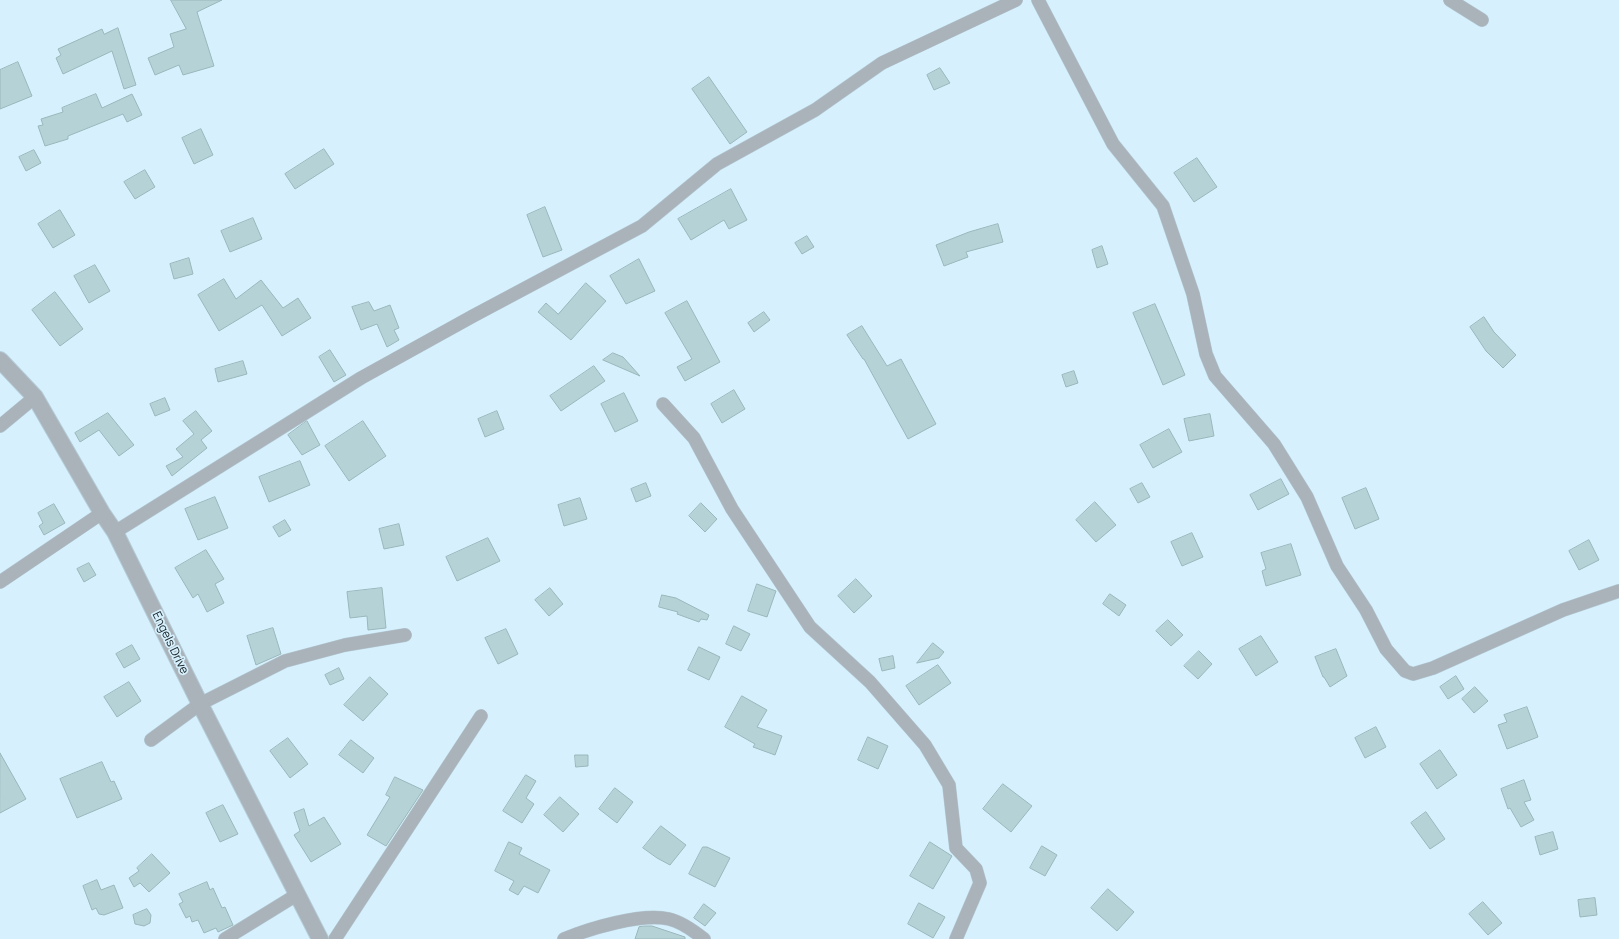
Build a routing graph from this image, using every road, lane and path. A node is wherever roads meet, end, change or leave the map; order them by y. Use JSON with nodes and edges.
{"nodes":[{"id":1,"x":1016,"y":0,"type":"edge"},
{"id":2,"x":1038,"y":0,"type":"edge"},
{"id":3,"x":1450,"y":0,"type":"edge"},
{"id":4,"x":1482,"y":20,"type":"dead end"},
{"id":5,"x":0,"y":360,"type":"edge"},
{"id":6,"x":35,"y":397,"type":"junction"},
{"id":7,"x":663,"y":404,"type":"dead end"},
{"id":8,"x":0,"y":426,"type":"edge"},
{"id":9,"x":102,"y":513,"type":"junction"},
{"id":10,"x":115,"y":532,"type":"junction"},
{"id":11,"x":0,"y":582,"type":"edge"},
{"id":12,"x":1619,"y":591,"type":"edge"},
{"id":13,"x":405,"y":635,"type":"dead end"},
{"id":14,"x":200,"y":704,"type":"junction"},
{"id":15,"x":481,"y":716,"type":"dead end"},
{"id":16,"x":151,"y":740,"type":"dead end"},
{"id":17,"x":298,"y":894,"type":"junction"},
{"id":18,"x":225,"y":939,"type":"edge"},
{"id":19,"x":320,"y":939,"type":"edge"},
{"id":20,"x":335,"y":939,"type":"edge"},
{"id":21,"x":564,"y":939,"type":"edge"},
{"id":22,"x":704,"y":939,"type":"edge"},
{"id":23,"x":956,"y":939,"type":"edge"}],
"edges":[{"from":1,"to":10,"type":"street"},
{"from":2,"to":12,"type":"street"},
{"from":3,"to":4,"type":"street"},
{"from":5,"to":6,"type":"street","name":"Engels Drive"},
{"from":6,"to":8,"type":"street"},
{"from":6,"to":9,"type":"street","name":"Engels Drive"},
{"from":7,"to":23,"type":"street"},
{"from":9,"to":10,"type":"street","name":"Engels Drive"},
{"from":9,"to":11,"type":"street"},
{"from":10,"to":14,"type":"street","name":"Engels Drive"},
{"from":13,"to":14,"type":"street"},
{"from":14,"to":16,"type":"street"},
{"from":14,"to":17,"type":"street","name":"Engels Drive"},
{"from":15,"to":20,"type":"street"},
{"from":17,"to":18,"type":"street"},
{"from":17,"to":19,"type":"street","name":"Engels Drive"},
{"from":21,"to":22,"type":"street"}]}
